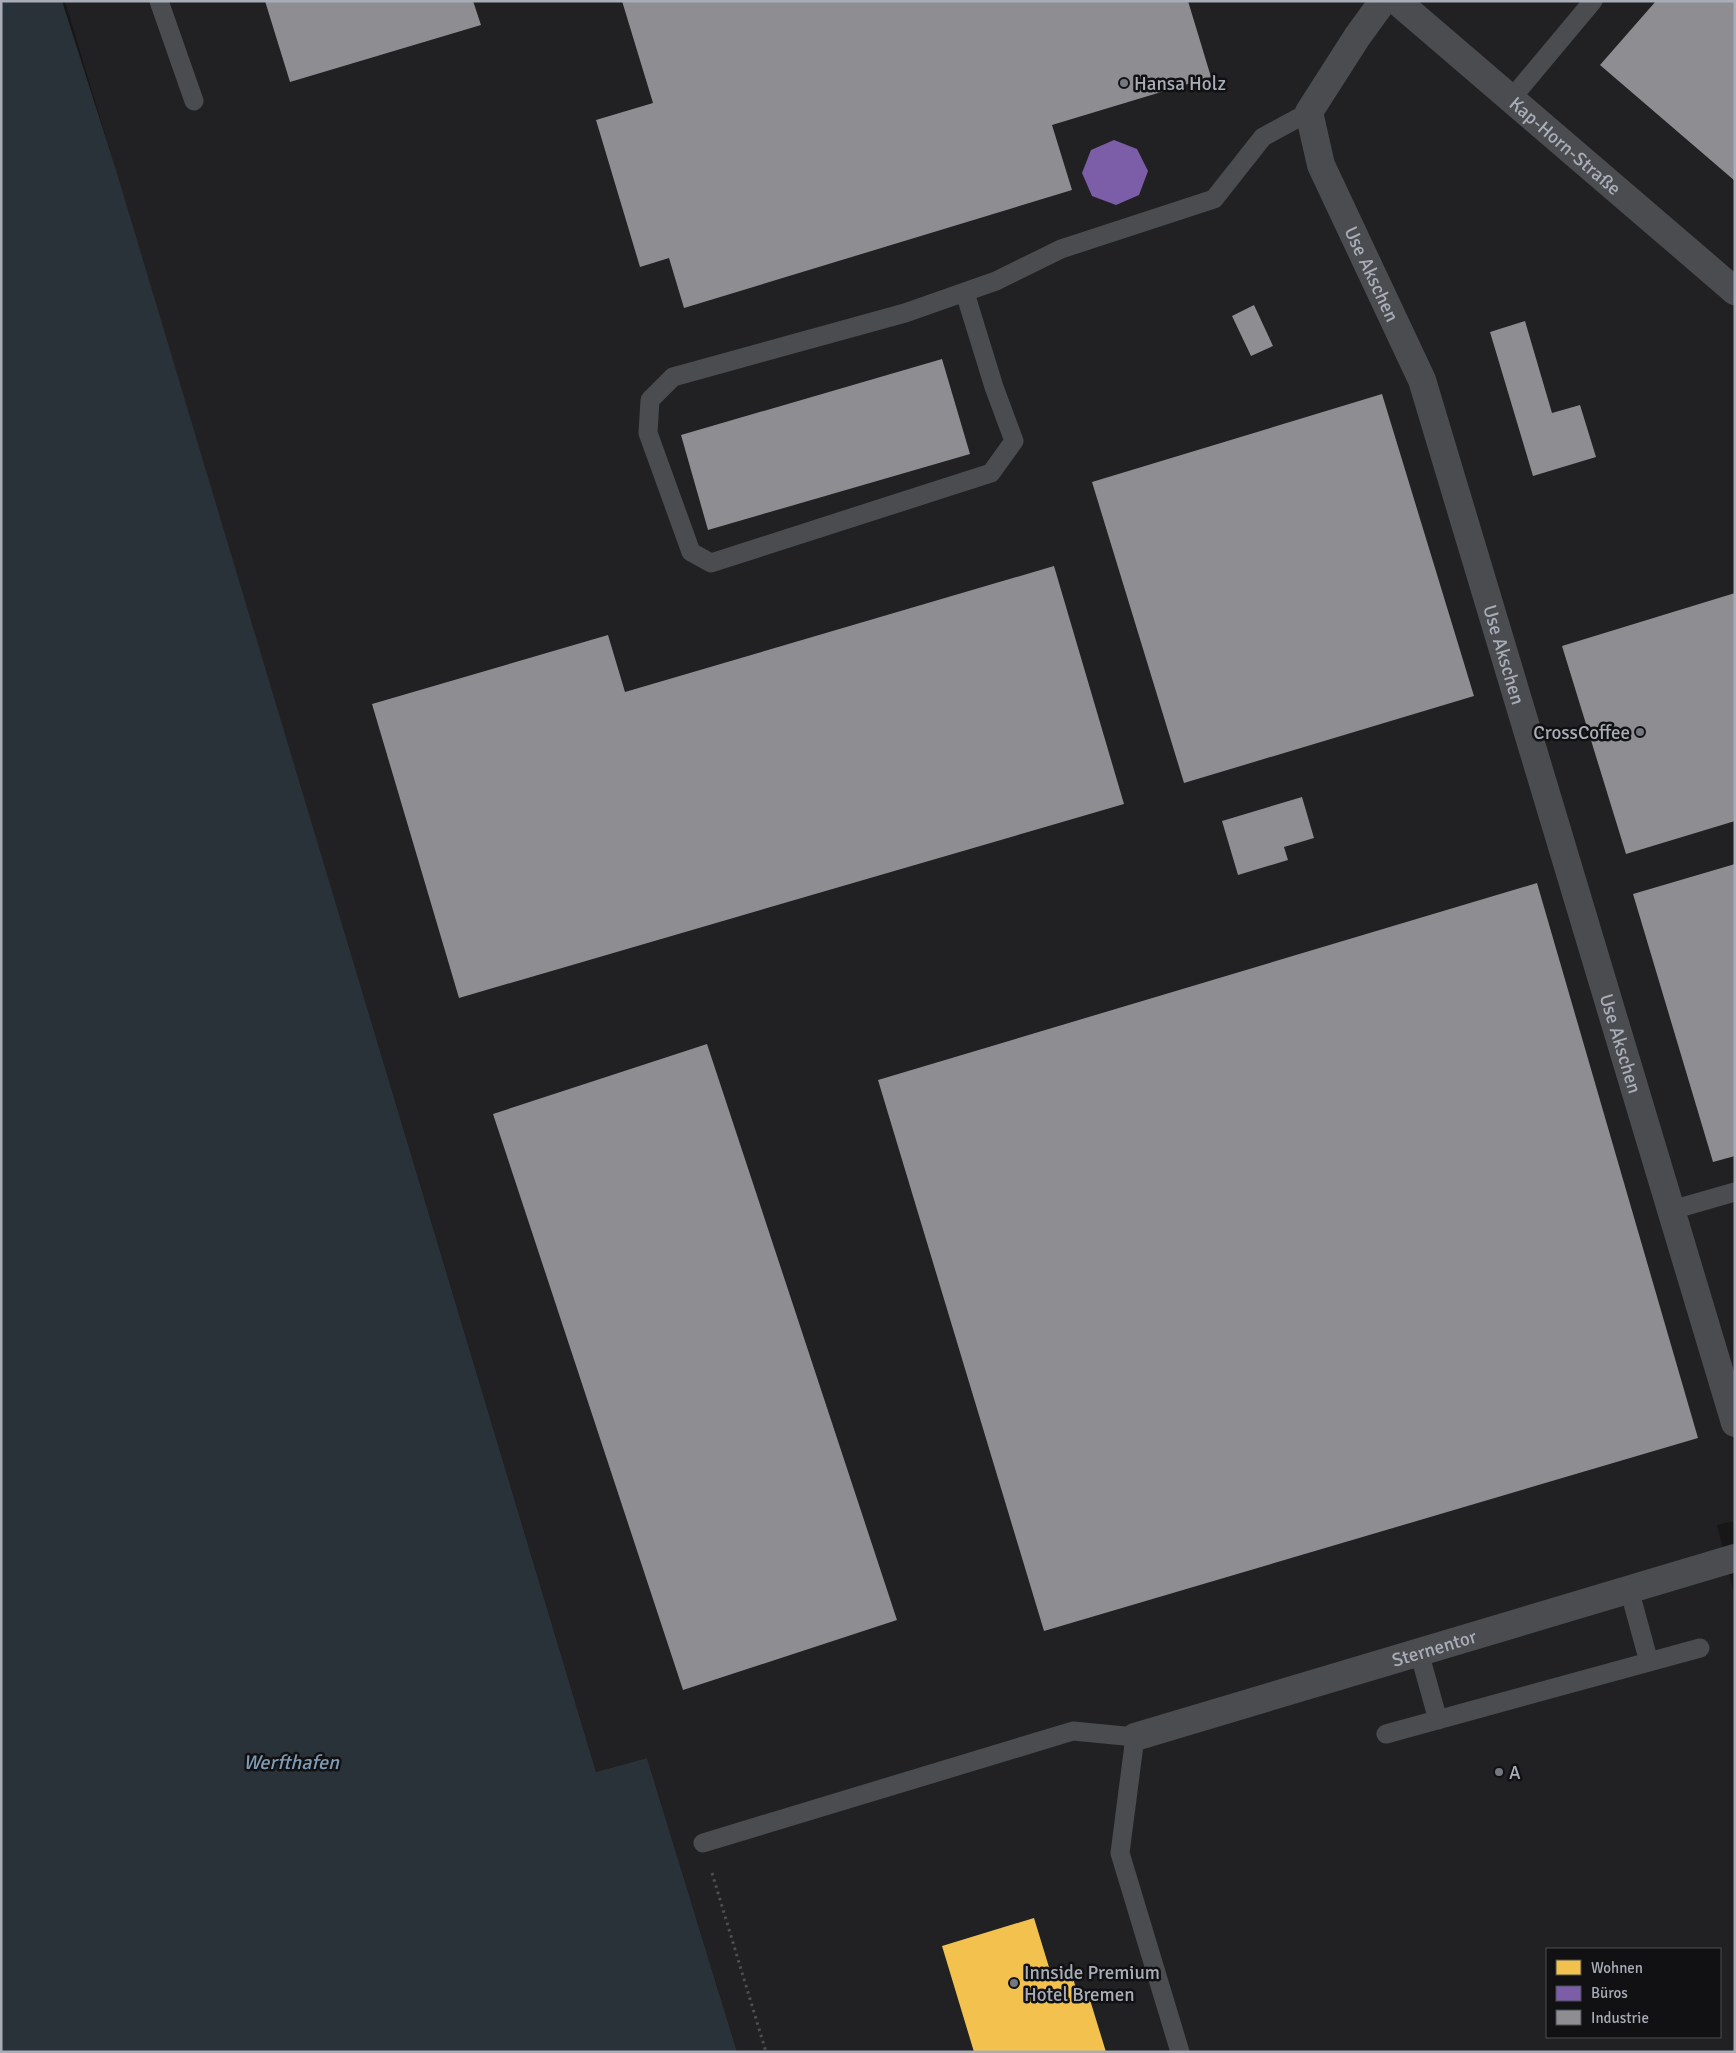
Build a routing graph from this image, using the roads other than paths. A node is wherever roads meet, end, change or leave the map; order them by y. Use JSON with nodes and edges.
{"nodes":[{"id":1,"x":159,"y":1,"type":"edge"},
{"id":2,"x":1383,"y":1,"type":"edge"},
{"id":3,"x":1397,"y":1,"type":"edge"},
{"id":4,"x":1593,"y":1,"type":"edge"},
{"id":5,"x":1511,"y":100,"type":"junction"},
{"id":6,"x":194,"y":102,"type":"dead end"},
{"id":7,"x":1309,"y":112,"type":"junction"},
{"id":8,"x":1735,"y":291,"type":"edge"},
{"id":9,"x":965,"y":293,"type":"junction"},
{"id":10,"x":1735,"y":1192,"type":"edge"},
{"id":11,"x":1672,"y":1210,"type":"junction"},
{"id":12,"x":1735,"y":1424,"type":"edge"},
{"id":13,"x":1735,"y":1558,"type":"edge"},
{"id":14,"x":1629,"y":1589,"type":"junction"},
{"id":15,"x":1700,"y":1648,"type":"dead end"},
{"id":16,"x":1419,"y":1652,"type":"junction"},
{"id":17,"x":1649,"y":1662,"type":"junction"},
{"id":18,"x":1438,"y":1720,"type":"junction"},
{"id":19,"x":1386,"y":1734,"type":"dead end"},
{"id":20,"x":1135,"y":1737,"type":"junction"},
{"id":21,"x":703,"y":1843,"type":"road end"},
{"id":22,"x":1180,"y":2052,"type":"edge"}],
"edges":[{"from":1,"to":6,"type":"lane"},
{"from":2,"to":7,"type":"street"},
{"from":3,"to":5,"type":"street","name":"Kap-Horn-Straße"},
{"from":4,"to":5,"type":"lane"},
{"from":5,"to":8,"type":"street","name":"Kap-Horn-Straße"},
{"from":7,"to":9,"type":"lane"},
{"from":7,"to":11,"type":"street","name":"Use Akschen"},
{"from":9,"to":9,"type":"lane"},
{"from":10,"to":11,"type":"lane"},
{"from":11,"to":12,"type":"street","name":"Use Akschen"},
{"from":13,"to":14,"type":"street","name":"Sternentor"},
{"from":14,"to":16,"type":"street","name":"Sternentor"},
{"from":14,"to":17,"type":"lane"},
{"from":15,"to":17,"type":"lane"},
{"from":16,"to":18,"type":"lane"},
{"from":16,"to":20,"type":"street","name":"Sternentor"},
{"from":17,"to":18,"type":"lane"},
{"from":18,"to":19,"type":"lane"},
{"from":20,"to":21,"type":"lane"},
{"from":20,"to":22,"type":"lane"}]}
